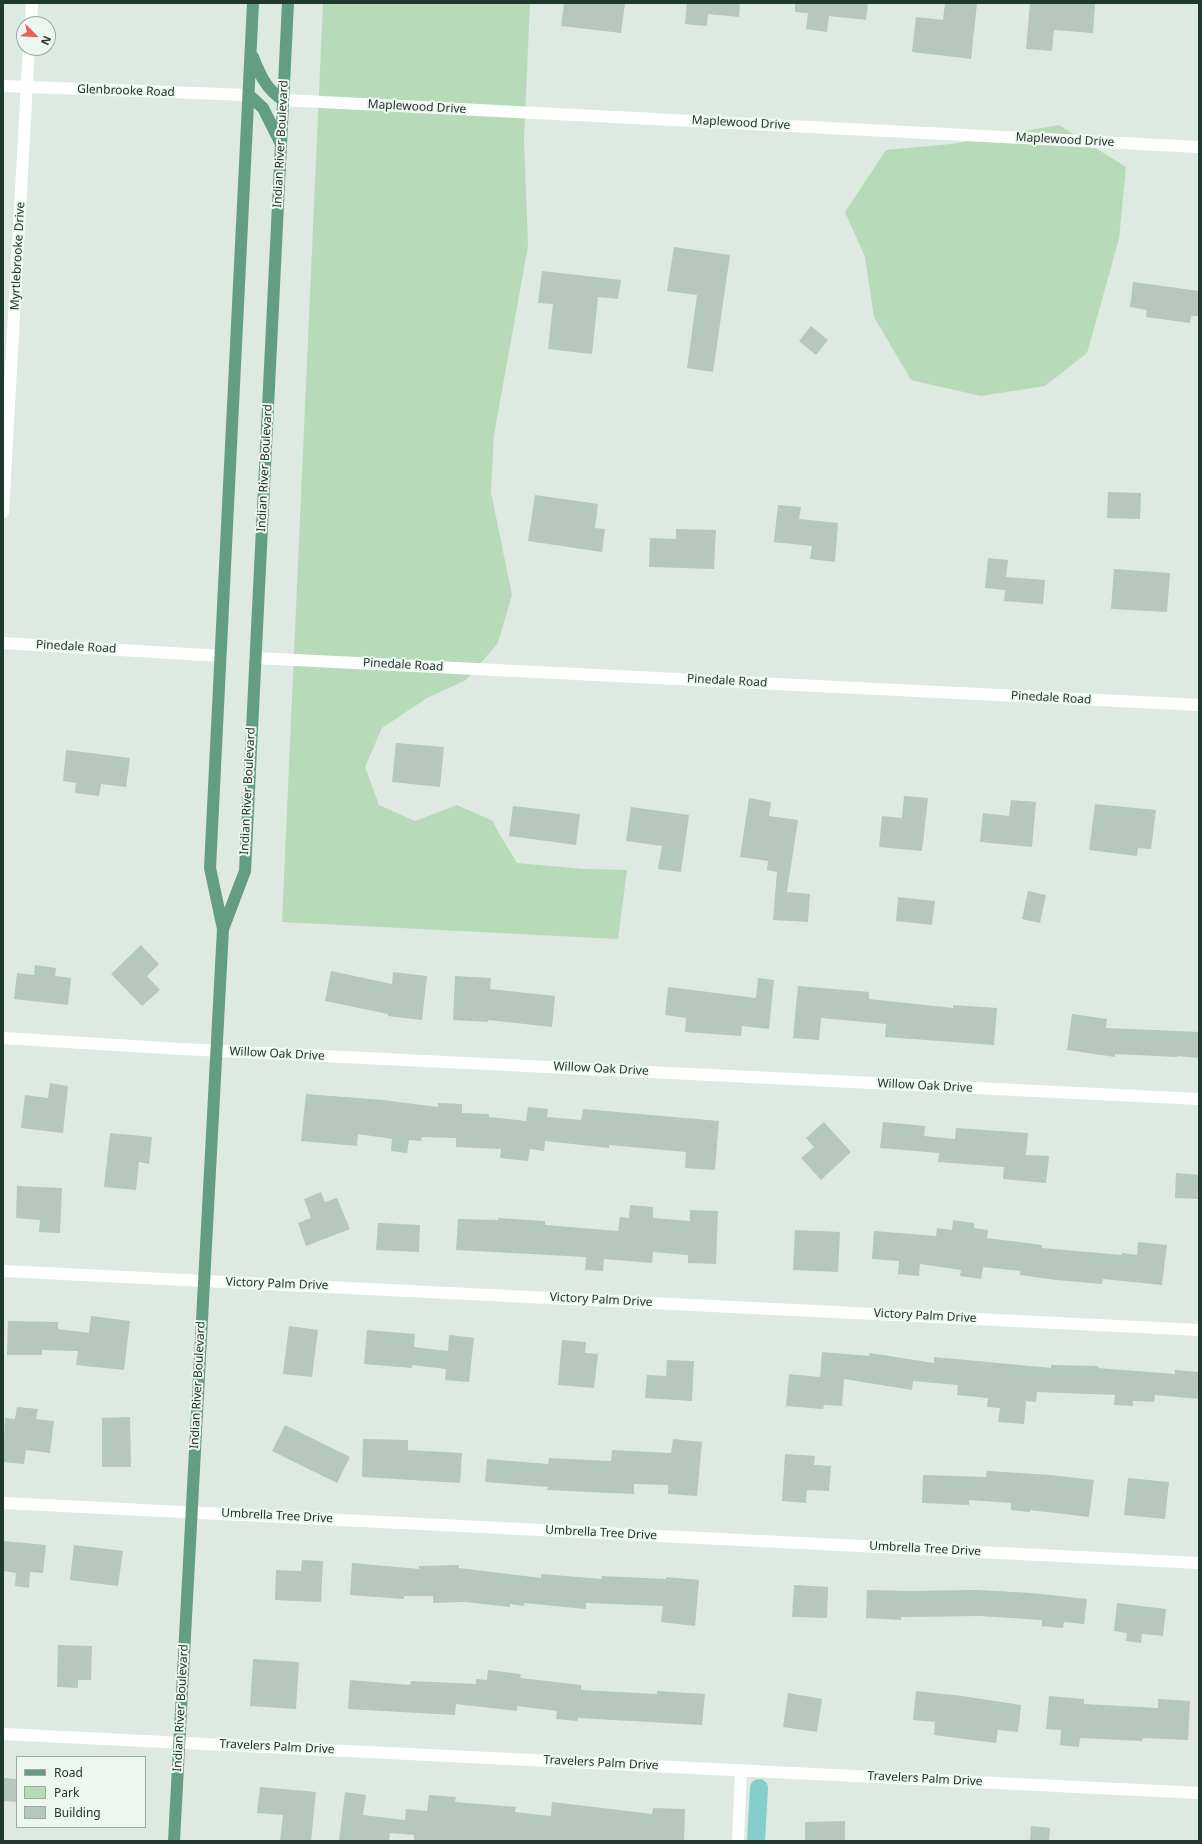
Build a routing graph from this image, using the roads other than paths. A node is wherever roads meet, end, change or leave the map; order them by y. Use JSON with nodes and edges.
{"nodes":[{"id":1,"x":32,"y":3,"type":"edge"},
{"id":2,"x":253,"y":3,"type":"edge"},
{"id":3,"x":288,"y":3,"type":"edge"},
{"id":4,"x":31,"y":16,"type":"edge"},
{"id":5,"x":251,"y":52,"type":"junction"},
{"id":6,"x":29,"y":56,"type":"edge"},
{"id":7,"x":3,"y":86,"type":"edge"},
{"id":8,"x":27,"y":87,"type":"junction"},
{"id":9,"x":249,"y":95,"type":"junction"},
{"id":10,"x":283,"y":100,"type":"junction"},
{"id":11,"x":281,"y":145,"type":"junction"},
{"id":12,"x":1199,"y":147,"type":"edge"},
{"id":13,"x":4,"y":484,"type":"edge"},
{"id":14,"x":3,"y":512,"type":"edge"},
{"id":15,"x":3,"y":643,"type":"edge"},
{"id":16,"x":221,"y":656,"type":"junction"},
{"id":17,"x":255,"y":658,"type":"junction"},
{"id":18,"x":1199,"y":705,"type":"edge"},
{"id":19,"x":223,"y":929,"type":"junction"},
{"id":20,"x":3,"y":1038,"type":"edge"},
{"id":21,"x":216,"y":1051,"type":"junction"},
{"id":22,"x":1199,"y":1099,"type":"edge"},
{"id":23,"x":3,"y":1272,"type":"edge"},
{"id":24,"x":203,"y":1281,"type":"junction"},
{"id":25,"x":1199,"y":1330,"type":"edge"},
{"id":26,"x":3,"y":1503,"type":"edge"},
{"id":27,"x":191,"y":1512,"type":"junction"},
{"id":28,"x":1199,"y":1563,"type":"edge"},
{"id":29,"x":3,"y":1734,"type":"edge"},
{"id":30,"x":179,"y":1743,"type":"junction"},
{"id":31,"x":741,"y":1770,"type":"junction"},
{"id":32,"x":1199,"y":1794,"type":"edge"},
{"id":33,"x":174,"y":1841,"type":"edge"},
{"id":34,"x":738,"y":1841,"type":"edge"}],
"edges":[{"from":1,"to":4,"type":"street"},
{"from":2,"to":5,"type":"main road","name":"Indian River Boulevard"},
{"from":3,"to":10,"type":"main road","name":"Indian River Boulevard"},
{"from":5,"to":9,"type":"main road","name":"Indian River Boulevard"},
{"from":5,"to":10,"type":"main road"},
{"from":6,"to":8,"type":"street","name":"Myrtlebrooke Drive"},
{"from":7,"to":8,"type":"street","name":"Glenbrooke Road"},
{"from":8,"to":9,"type":"street","name":"Glenbrooke Road"},
{"from":8,"to":13,"type":"street","name":"Myrtlebrooke Drive"},
{"from":9,"to":11,"type":"main road"},
{"from":9,"to":16,"type":"main road","name":"Indian River Boulevard"},
{"from":10,"to":11,"type":"main road","name":"Indian River Boulevard"},
{"from":10,"to":12,"type":"street","name":"Maplewood Drive"},
{"from":11,"to":17,"type":"main road","name":"Indian River Boulevard"},
{"from":13,"to":14,"type":"street","name":"Myrtlebrooke Drive"},
{"from":15,"to":16,"type":"street","name":"Pinedale Road"},
{"from":16,"to":19,"type":"main road","name":"Indian River Boulevard"},
{"from":17,"to":18,"type":"street","name":"Pinedale Road"},
{"from":17,"to":19,"type":"main road","name":"Indian River Boulevard"},
{"from":19,"to":21,"type":"main road","name":"Indian River Boulevard"},
{"from":20,"to":21,"type":"street","name":"Willow Oak Drive"},
{"from":21,"to":22,"type":"street","name":"Willow Oak Drive"},
{"from":21,"to":24,"type":"main road","name":"Indian River Boulevard"},
{"from":23,"to":24,"type":"street","name":"Victory Palm Drive"},
{"from":24,"to":25,"type":"street","name":"Victory Palm Drive"},
{"from":24,"to":27,"type":"main road","name":"Indian River Boulevard"},
{"from":26,"to":27,"type":"street","name":"Umbrella Tree Drive"},
{"from":27,"to":28,"type":"street","name":"Umbrella Tree Drive"},
{"from":27,"to":30,"type":"main road","name":"Indian River Boulevard"},
{"from":29,"to":30,"type":"street","name":"Travelers Palm Drive"},
{"from":30,"to":31,"type":"street","name":"Travelers Palm Drive"},
{"from":30,"to":33,"type":"main road","name":"Indian River Boulevard"},
{"from":31,"to":32,"type":"street","name":"Travelers Palm Drive"},
{"from":31,"to":34,"type":"street"}]}
